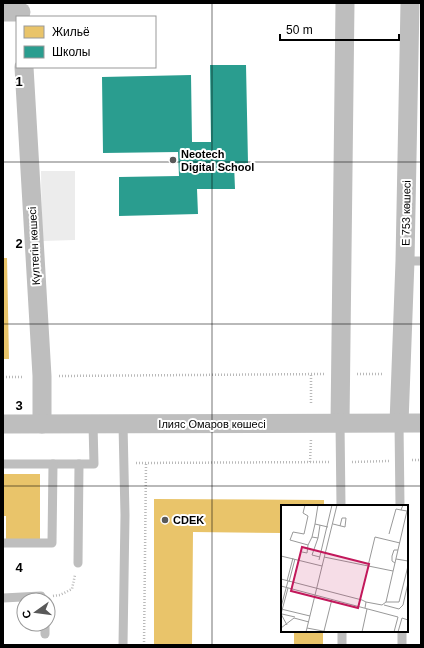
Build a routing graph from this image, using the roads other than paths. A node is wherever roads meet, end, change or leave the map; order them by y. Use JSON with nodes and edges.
{"nodes":[{"id":1,"x":345,"y":3,"type":"edge"},
{"id":2,"x":410,"y":3,"type":"edge"},
{"id":3,"x":24,"y":68,"type":"edge"},
{"id":4,"x":413,"y":261,"type":"edge"},
{"id":5,"x":340,"y":423,"type":"junction"},
{"id":6,"x":399,"y":423,"type":"junction"},
{"id":7,"x":421,"y":423,"type":"edge"},
{"id":8,"x":3,"y":424,"type":"edge"},
{"id":9,"x":42,"y":424,"type":"junction"},
{"id":10,"x":93,"y":424,"type":"junction"},
{"id":11,"x":123,"y":424,"type":"junction"},
{"id":12,"x":3,"y":464,"type":"edge"},
{"id":13,"x":53,"y":464,"type":"junction"},
{"id":14,"x":79,"y":464,"type":"junction"},
{"id":15,"x":341,"y":505,"type":"edge"},
{"id":16,"x":400,"y":505,"type":"edge"},
{"id":17,"x":3,"y":543,"type":"edge"},
{"id":18,"x":78,"y":563,"type":"road end"},
{"id":19,"x":3,"y":598,"type":"edge"},
{"id":20,"x":16,"y":598,"type":"edge"},
{"id":21,"x":342,"y":632,"type":"edge"},
{"id":22,"x":402,"y":632,"type":"edge"},
{"id":23,"x":123,"y":645,"type":"edge"},
{"id":24,"x":342,"y":645,"type":"edge"},
{"id":25,"x":402,"y":645,"type":"edge"}],
"edges":[{"from":1,"to":5,"type":"street"},
{"from":2,"to":4,"type":"street","name":"Е 753 көшесі"},
{"from":3,"to":9,"type":"street","name":"Күлтегін көшесі"},
{"from":4,"to":6,"type":"street","name":"Е 753 көшесі"},
{"from":5,"to":6,"type":"street","name":"Ілияс Омаров көшесі"},
{"from":5,"to":11,"type":"street","name":"Ілияс Омаров көшесі"},
{"from":5,"to":15,"type":"lane"},
{"from":6,"to":7,"type":"street","name":"Ілияс Омаров көшесі"},
{"from":6,"to":16,"type":"lane"},
{"from":8,"to":9,"type":"street","name":"Ілияс Омаров көшесі"},
{"from":9,"to":10,"type":"street","name":"Ілияс Омаров көшесі"},
{"from":10,"to":11,"type":"street","name":"Ілияс Омаров көшесі"},
{"from":10,"to":14,"type":"lane"},
{"from":11,"to":23,"type":"lane"},
{"from":12,"to":13,"type":"lane"},
{"from":13,"to":14,"type":"lane"},
{"from":13,"to":17,"type":"lane"},
{"from":14,"to":18,"type":"lane"},
{"from":19,"to":20,"type":"lane"},
{"from":21,"to":24,"type":"lane"},
{"from":22,"to":25,"type":"lane"}]}
